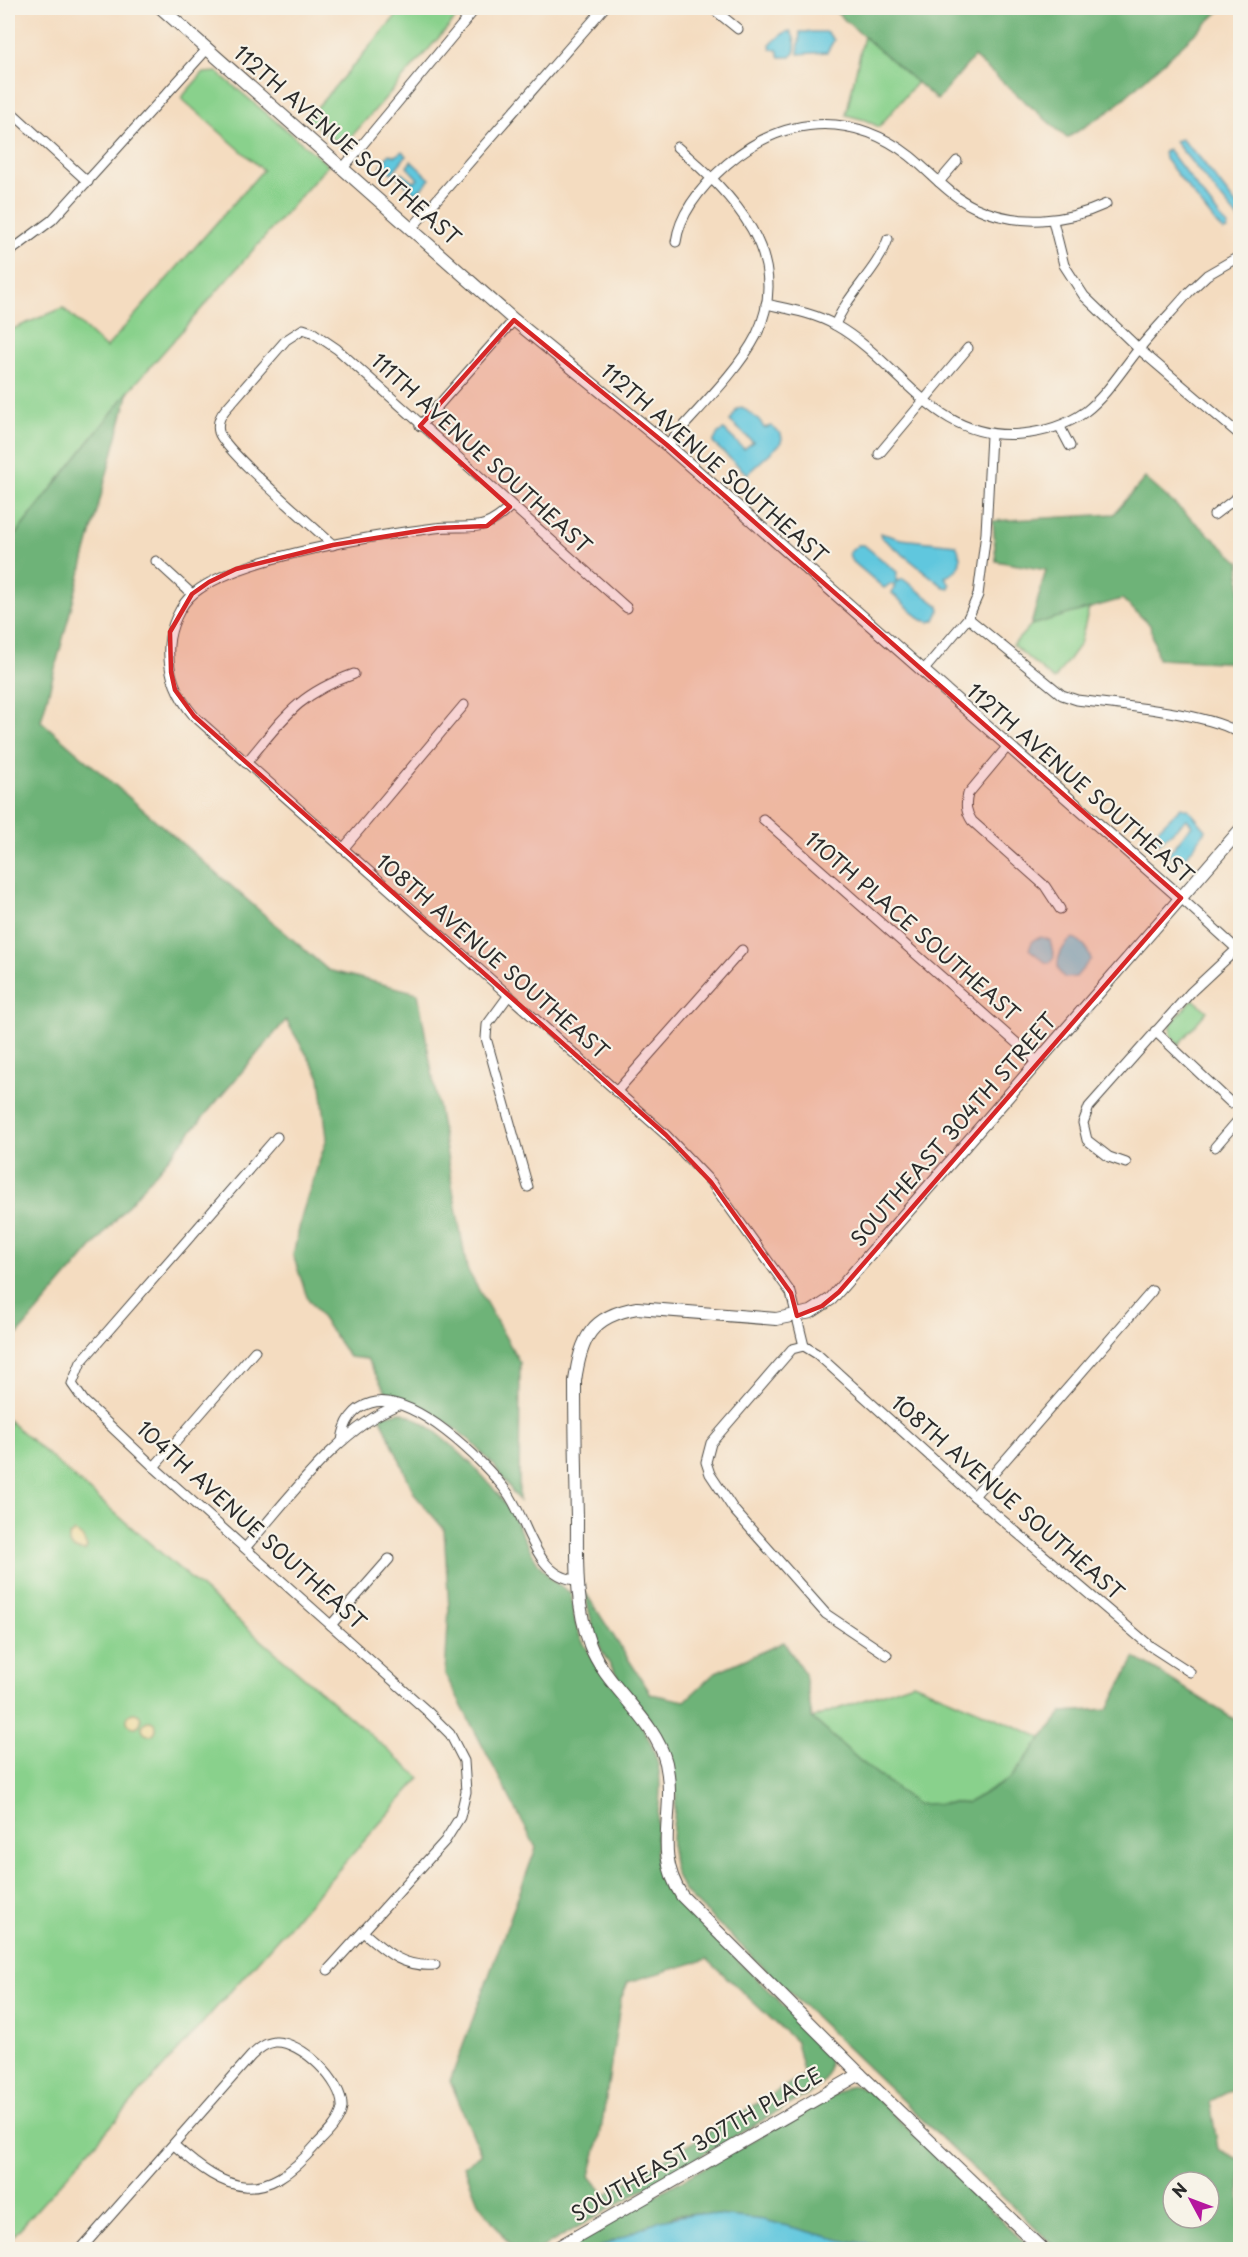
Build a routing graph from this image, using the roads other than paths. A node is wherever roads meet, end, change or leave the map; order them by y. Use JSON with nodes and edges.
{"nodes":[{"id":1,"x":161,"y":8,"type":"edge"},
{"id":2,"x":476,"y":8,"type":"edge"},
{"id":3,"x":604,"y":8,"type":"edge"},
{"id":4,"x":712,"y":8,"type":"edge"},
{"id":5,"x":738,"y":29,"type":"dead end"},
{"id":6,"x":208,"y":48,"type":"junction"},
{"id":7,"x":8,"y":109,"type":"edge"},
{"id":8,"x":677,"y":147,"type":"dead end"},
{"id":9,"x":957,"y":161,"type":"dead end"},
{"id":10,"x":343,"y":168,"type":"junction"},
{"id":11,"x":712,"y":177,"type":"junction"},
{"id":12,"x":88,"y":182,"type":"junction"},
{"id":13,"x":939,"y":182,"type":"junction"},
{"id":14,"x":1106,"y":204,"type":"dead end"},
{"id":15,"x":1053,"y":221,"type":"junction"},
{"id":16,"x":412,"y":228,"type":"junction"},
{"id":17,"x":888,"y":238,"type":"dead end"},
{"id":18,"x":676,"y":242,"type":"dead end"},
{"id":19,"x":8,"y":253,"type":"edge"},
{"id":20,"x":1240,"y":256,"type":"edge"},
{"id":21,"x":766,"y":304,"type":"junction"},
{"id":22,"x":514,"y":320,"type":"junction"},
{"id":23,"x":835,"y":325,"type":"junction"},
{"id":24,"x":968,"y":348,"type":"dead end"},
{"id":25,"x":1139,"y":349,"type":"junction"},
{"id":26,"x":923,"y":402,"type":"junction"},
{"id":27,"x":420,"y":426,"type":"junction"},
{"id":28,"x":1059,"y":426,"type":"junction"},
{"id":29,"x":991,"y":435,"type":"junction"},
{"id":30,"x":1240,"y":435,"type":"edge"},
{"id":31,"x":667,"y":446,"type":"junction"},
{"id":32,"x":1070,"y":446,"type":"dead end"},
{"id":33,"x":879,"y":454,"type":"dead end"},
{"id":34,"x":1240,"y":495,"type":"edge"},
{"id":35,"x":510,"y":507,"type":"junction"},
{"id":36,"x":1214,"y":515,"type":"dead end"},
{"id":37,"x":333,"y":545,"type":"junction"},
{"id":38,"x":156,"y":561,"type":"dead end"},
{"id":39,"x":192,"y":594,"type":"junction"},
{"id":40,"x":627,"y":608,"type":"dead end"},
{"id":41,"x":968,"y":618,"type":"junction"},
{"id":42,"x":923,"y":671,"type":"junction"},
{"id":43,"x":354,"y":674,"type":"dead end"},
{"id":44,"x":464,"y":705,"type":"dead end"},
{"id":45,"x":1240,"y":734,"type":"edge"},
{"id":46,"x":1008,"y":746,"type":"junction"},
{"id":47,"x":246,"y":763,"type":"junction"},
{"id":48,"x":763,"y":819,"type":"dead end"},
{"id":49,"x":1240,"y":830,"type":"edge"},
{"id":50,"x":343,"y":849,"type":"junction"},
{"id":51,"x":1181,"y":898,"type":"junction"},
{"id":52,"x":1060,"y":909,"type":"dead end"},
{"id":53,"x":742,"y":950,"type":"dead end"},
{"id":54,"x":1239,"y":950,"type":"edge"},
{"id":55,"x":508,"y":995,"type":"junction"},
{"id":56,"x":1155,"y":1031,"type":"junction"},
{"id":57,"x":1038,"y":1062,"type":"junction"},
{"id":58,"x":616,"y":1092,"type":"junction"},
{"id":59,"x":1231,"y":1102,"type":"dead end"},
{"id":60,"x":1240,"y":1118,"type":"edge"},
{"id":61,"x":277,"y":1137,"type":"dead end"},
{"id":62,"x":1215,"y":1147,"type":"dead end"},
{"id":63,"x":1126,"y":1163,"type":"dead end"},
{"id":64,"x":528,"y":1187,"type":"dead end"},
{"id":65,"x":1152,"y":1292,"type":"dead end"},
{"id":66,"x":797,"y":1316,"type":"junction"},
{"id":67,"x":804,"y":1346,"type":"junction"},
{"id":68,"x":255,"y":1351,"type":"dead end"},
{"id":69,"x":398,"y":1405,"type":"junction"},
{"id":70,"x":342,"y":1441,"type":"junction"},
{"id":71,"x":154,"y":1467,"type":"junction"},
{"id":72,"x":974,"y":1496,"type":"junction"},
{"id":73,"x":245,"y":1548,"type":"junction"},
{"id":74,"x":389,"y":1559,"type":"dead end"},
{"id":75,"x":577,"y":1580,"type":"junction"},
{"id":76,"x":331,"y":1625,"type":"junction"},
{"id":77,"x":887,"y":1655,"type":"dead end"},
{"id":78,"x":1190,"y":1672,"type":"dead end"},
{"id":79,"x":363,"y":1932,"type":"junction"},
{"id":80,"x":435,"y":1965,"type":"dead end"},
{"id":81,"x":328,"y":1970,"type":"dead end"},
{"id":82,"x":860,"y":2074,"type":"junction"},
{"id":83,"x":174,"y":2145,"type":"junction"},
{"id":84,"x":80,"y":2250,"type":"edge"},
{"id":85,"x":553,"y":2250,"type":"edge"},
{"id":86,"x":1043,"y":2250,"type":"edge"}],
"edges":[{"from":1,"to":6,"type":"street","name":"112TH AVENUE SOUTHEAST"},
{"from":2,"to":10,"type":"street"},
{"from":3,"to":16,"type":"street"},
{"from":4,"to":5,"type":"street"},
{"from":6,"to":10,"type":"street","name":"112TH AVENUE SOUTHEAST"},
{"from":6,"to":12,"type":"street"},
{"from":7,"to":12,"type":"street"},
{"from":8,"to":11,"type":"street"},
{"from":9,"to":13,"type":"street"},
{"from":10,"to":16,"type":"street","name":"112TH AVENUE SOUTHEAST"},
{"from":11,"to":13,"type":"street"},
{"from":11,"to":18,"type":"street"},
{"from":11,"to":21,"type":"street"},
{"from":12,"to":19,"type":"street"},
{"from":13,"to":15,"type":"street"},
{"from":14,"to":15,"type":"street"},
{"from":15,"to":25,"type":"street"},
{"from":16,"to":22,"type":"street","name":"112TH AVENUE SOUTHEAST"},
{"from":17,"to":23,"type":"street"},
{"from":20,"to":25,"type":"street"},
{"from":21,"to":23,"type":"street"},
{"from":21,"to":31,"type":"street"},
{"from":22,"to":27,"type":"street"},
{"from":22,"to":31,"type":"street","name":"112TH AVENUE SOUTHEAST"},
{"from":23,"to":26,"type":"street"},
{"from":24,"to":26,"type":"street"},
{"from":25,"to":28,"type":"street"},
{"from":25,"to":30,"type":"street"},
{"from":26,"to":29,"type":"street"},
{"from":26,"to":33,"type":"street"},
{"from":27,"to":35,"type":"street","name":"111TH AVENUE SOUTHEAST"},
{"from":27,"to":37,"type":"street","name":"111TH AVENUE SOUTHEAST"},
{"from":28,"to":29,"type":"street"},
{"from":28,"to":32,"type":"street"},
{"from":29,"to":41,"type":"street"},
{"from":31,"to":42,"type":"street","name":"112TH AVENUE SOUTHEAST"},
{"from":34,"to":36,"type":"street"},
{"from":35,"to":37,"type":"street"},
{"from":35,"to":40,"type":"street","name":"111TH AVENUE SOUTHEAST"},
{"from":37,"to":39,"type":"street"},
{"from":38,"to":39,"type":"street"},
{"from":39,"to":47,"type":"street","name":"108TH AVENUE SOUTHEAST"},
{"from":41,"to":42,"type":"street"},
{"from":41,"to":45,"type":"street"},
{"from":42,"to":46,"type":"street","name":"112TH AVENUE SOUTHEAST"},
{"from":43,"to":47,"type":"street"},
{"from":44,"to":50,"type":"street"},
{"from":46,"to":51,"type":"street","name":"112TH AVENUE SOUTHEAST"},
{"from":46,"to":52,"type":"street"},
{"from":47,"to":50,"type":"street","name":"108TH AVENUE SOUTHEAST"},
{"from":48,"to":57,"type":"street","name":"110TH PLACE SOUTHEAST"},
{"from":49,"to":51,"type":"street","name":"SOUTHEAST 304TH STREET"},
{"from":50,"to":55,"type":"street","name":"108TH AVENUE SOUTHEAST"},
{"from":51,"to":54,"type":"street","name":"112TH AVENUE SOUTHEAST"},
{"from":51,"to":57,"type":"street","name":"SOUTHEAST 304TH STREET"},
{"from":53,"to":58,"type":"street"},
{"from":54,"to":56,"type":"street"},
{"from":55,"to":58,"type":"street","name":"108TH AVENUE SOUTHEAST"},
{"from":55,"to":64,"type":"street"},
{"from":56,"to":59,"type":"street"},
{"from":56,"to":63,"type":"street"},
{"from":57,"to":66,"type":"street","name":"SOUTHEAST 304TH STREET"},
{"from":58,"to":66,"type":"street","name":"108TH AVENUE SOUTHEAST"},
{"from":60,"to":62,"type":"street"},
{"from":61,"to":71,"type":"street","name":"104TH AVENUE SOUTHEAST"},
{"from":65,"to":72,"type":"street"},
{"from":66,"to":67,"type":"street"},
{"from":66,"to":75,"type":"street","name":"SOUTHEAST 304TH STREET"},
{"from":67,"to":72,"type":"street","name":"108TH AVENUE SOUTHEAST"},
{"from":67,"to":77,"type":"street"},
{"from":68,"to":71,"type":"street"},
{"from":69,"to":70,"type":"street"},
{"from":69,"to":70,"type":"street"},
{"from":69,"to":75,"type":"street"},
{"from":70,"to":73,"type":"street"},
{"from":71,"to":73,"type":"street","name":"104TH AVENUE SOUTHEAST"},
{"from":72,"to":78,"type":"street","name":"108TH AVENUE SOUTHEAST"},
{"from":73,"to":76,"type":"street","name":"104TH AVENUE SOUTHEAST"},
{"from":74,"to":76,"type":"street"},
{"from":75,"to":82,"type":"street"},
{"from":76,"to":79,"type":"street","name":"104TH AVENUE SOUTHEAST"},
{"from":79,"to":80,"type":"street"},
{"from":79,"to":81,"type":"street"},
{"from":82,"to":85,"type":"street","name":"SOUTHEAST 307TH PLACE"},
{"from":82,"to":86,"type":"street"},
{"from":83,"to":83,"type":"street"},
{"from":83,"to":84,"type":"street"}]}
